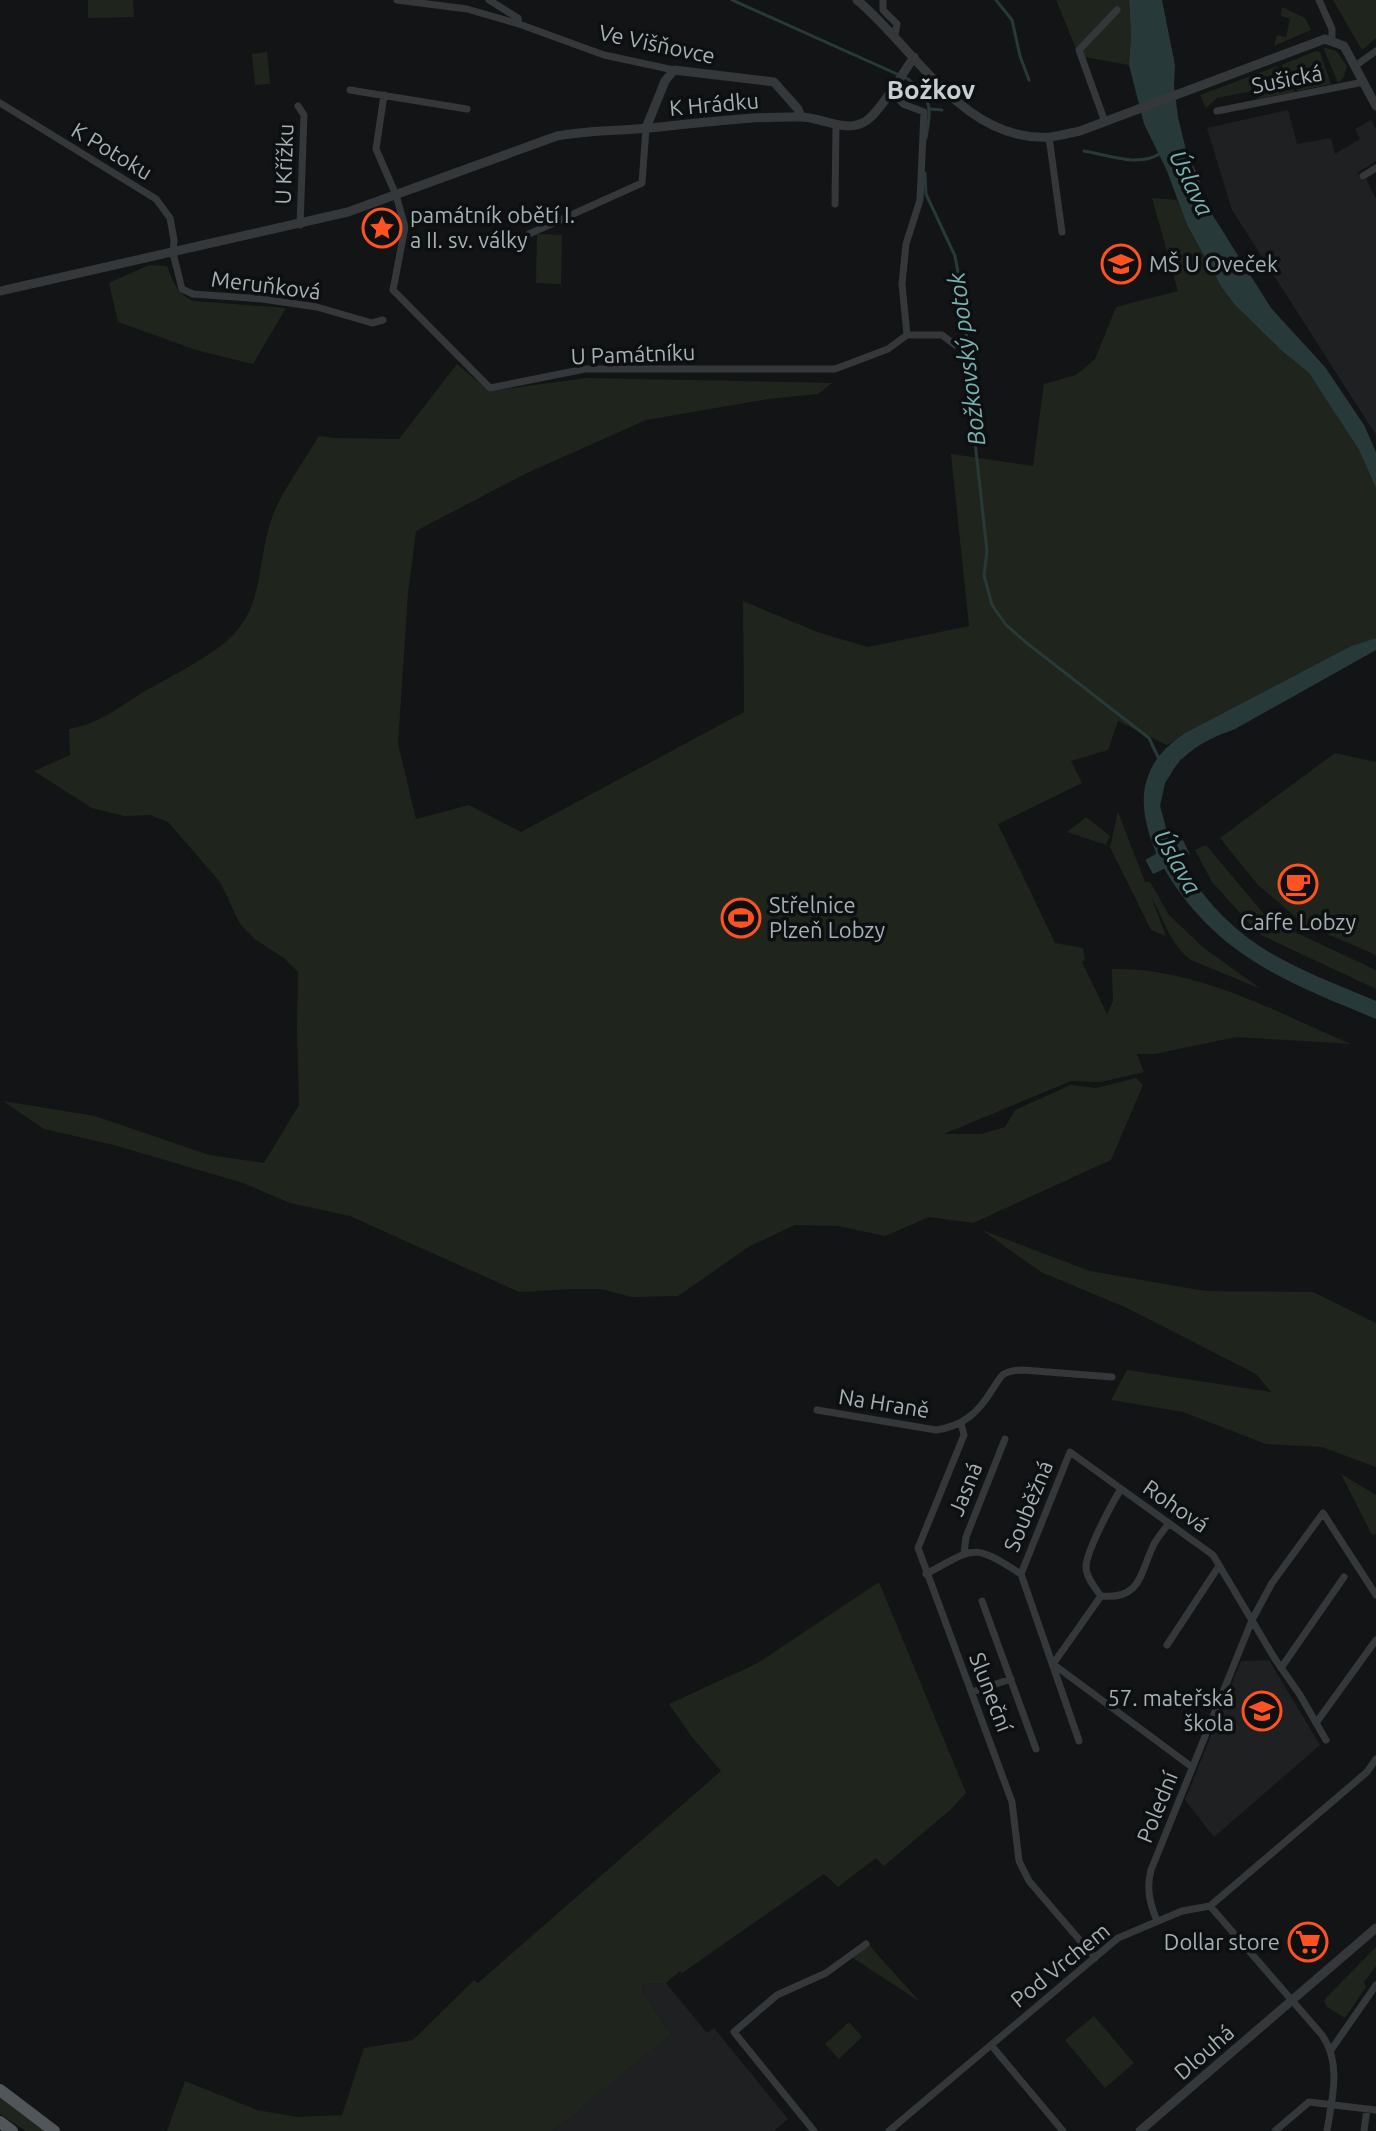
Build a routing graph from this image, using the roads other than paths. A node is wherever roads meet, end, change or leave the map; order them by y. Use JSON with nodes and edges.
{"nodes":[{"id":1,"x":397,"y":0,"type":"edge"},
{"id":2,"x":489,"y":0,"type":"edge"},
{"id":3,"x":857,"y":0,"type":"edge"},
{"id":4,"x":883,"y":0,"type":"edge"},
{"id":5,"x":1319,"y":0,"type":"edge"},
{"id":6,"x":1117,"y":10,"type":"dead end"},
{"id":7,"x":519,"y":24,"type":"junction"},
{"id":8,"x":895,"y":35,"type":"junction"},
{"id":9,"x":1332,"y":40,"type":"junction"},
{"id":10,"x":1376,"y":51,"type":"edge"},
{"id":11,"x":914,"y":57,"type":"junction"},
{"id":12,"x":1355,"y":66,"type":"junction"},
{"id":13,"x":674,"y":70,"type":"junction"},
{"id":14,"x":1364,"y":82,"type":"junction"},
{"id":15,"x":893,"y":86,"type":"junction"},
{"id":16,"x":350,"y":90,"type":"dead end"},
{"id":17,"x":384,"y":95,"type":"junction"},
{"id":18,"x":0,"y":103,"type":"edge"},
{"id":19,"x":298,"y":106,"type":"dead end"},
{"id":20,"x":1376,"y":106,"type":"edge"},
{"id":21,"x":467,"y":109,"type":"dead end"},
{"id":22,"x":1217,"y":111,"type":"dead end"},
{"id":23,"x":801,"y":117,"type":"junction"},
{"id":24,"x":1107,"y":121,"type":"junction"},
{"id":25,"x":836,"y":124,"type":"junction"},
{"id":26,"x":646,"y":128,"type":"junction"},
{"id":27,"x":1049,"y":137,"type":"junction"},
{"id":28,"x":1376,"y":168,"type":"edge"},
{"id":29,"x":1363,"y":176,"type":"dead end"},
{"id":30,"x":396,"y":195,"type":"junction"},
{"id":31,"x":835,"y":204,"type":"dead end"},
{"id":32,"x":300,"y":225,"type":"junction"},
{"id":33,"x":1062,"y":232,"type":"dead end"},
{"id":34,"x":529,"y":234,"type":"dead end"},
{"id":35,"x":173,"y":253,"type":"junction"},
{"id":36,"x":0,"y":291,"type":"edge"},
{"id":37,"x":383,"y":320,"type":"dead end"},
{"id":38,"x":907,"y":335,"type":"junction"},
{"id":39,"x":955,"y":345,"type":"dead end"},
{"id":40,"x":1112,"y":1377,"type":"dead end"},
{"id":41,"x":817,"y":1410,"type":"dead end"},
{"id":42,"x":961,"y":1423,"type":"junction"},
{"id":43,"x":1005,"y":1439,"type":"dead end"},
{"id":44,"x":1070,"y":1452,"type":"joint"},
{"id":45,"x":1121,"y":1489,"type":"junction"},
{"id":46,"x":1169,"y":1523,"type":"junction"},
{"id":47,"x":964,"y":1553,"type":"junction"},
{"id":48,"x":1219,"y":1566,"type":"junction"},
{"id":49,"x":926,"y":1574,"type":"junction"},
{"id":50,"x":1021,"y":1574,"type":"junction"},
{"id":51,"x":1344,"y":1577,"type":"dead end"},
{"id":52,"x":1376,"y":1595,"type":"edge"},
{"id":53,"x":1101,"y":1596,"type":"junction"},
{"id":54,"x":982,"y":1601,"type":"dead end"},
{"id":55,"x":1252,"y":1620,"type":"junction"},
{"id":56,"x":1376,"y":1640,"type":"edge"},
{"id":57,"x":1167,"y":1645,"type":"dead end"},
{"id":58,"x":1053,"y":1664,"type":"junction"},
{"id":59,"x":1281,"y":1668,"type":"junction"},
{"id":60,"x":1011,"y":1679,"type":"junction"},
{"id":61,"x":972,"y":1692,"type":"junction"},
{"id":62,"x":1316,"y":1723,"type":"junction"},
{"id":63,"x":1326,"y":1740,"type":"dead end"},
{"id":64,"x":1079,"y":1741,"type":"dead end"},
{"id":65,"x":1036,"y":1749,"type":"dead end"},
{"id":66,"x":1376,"y":1759,"type":"edge"},
{"id":67,"x":1192,"y":1767,"type":"junction"},
{"id":68,"x":1210,"y":1906,"type":"junction"},
{"id":69,"x":1157,"y":1921,"type":"junction"},
{"id":70,"x":1376,"y":1928,"type":"edge"},
{"id":71,"x":866,"y":1944,"type":"dead end"},
{"id":72,"x":1095,"y":1958,"type":"junction"},
{"id":73,"x":1376,"y":1985,"type":"edge"},
{"id":74,"x":1292,"y":2001,"type":"junction"},
{"id":75,"x":991,"y":2045,"type":"junction"},
{"id":76,"x":1331,"y":2050,"type":"junction"},
{"id":77,"x":0,"y":2090,"type":"edge"},
{"id":78,"x":1332,"y":2104,"type":"junction"},
{"id":79,"x":1372,"y":2110,"type":"edge"},
{"id":80,"x":0,"y":2122,"type":"edge"},
{"id":81,"x":12,"y":2131,"type":"edge"},
{"id":82,"x":54,"y":2131,"type":"edge"},
{"id":83,"x":814,"y":2131,"type":"edge"},
{"id":84,"x":889,"y":2131,"type":"edge"},
{"id":85,"x":1063,"y":2131,"type":"edge"},
{"id":86,"x":1140,"y":2131,"type":"edge"},
{"id":87,"x":1275,"y":2131,"type":"edge"},
{"id":88,"x":1327,"y":2131,"type":"edge"},
{"id":89,"x":1364,"y":2131,"type":"edge"}],
"edges":[{"from":1,"to":7,"type":"street","name":"Ve Višňovce"},
{"from":2,"to":7,"type":"street"},
{"from":3,"to":8,"type":"street"},
{"from":4,"to":8,"type":"street"},
{"from":5,"to":9,"type":"street"},
{"from":6,"to":24,"type":"street"},
{"from":7,"to":13,"type":"street","name":"Ve Višňovce"},
{"from":8,"to":11,"type":"street"},
{"from":9,"to":12,"type":"street","name":"Sušická"},
{"from":9,"to":24,"type":"street"},
{"from":10,"to":12,"type":"street"},
{"from":11,"to":15,"type":"street"},
{"from":11,"to":27,"type":"street"},
{"from":12,"to":14,"type":"street","name":"Sušická"},
{"from":13,"to":23,"type":"street","name":"Ve Višňovce"},
{"from":13,"to":26,"type":"street","name":"K Hrádku"},
{"from":14,"to":20,"type":"street","name":"Sušická"},
{"from":14,"to":22,"type":"street","name":"Sušická"},
{"from":15,"to":25,"type":"street"},
{"from":15,"to":38,"type":"street"},
{"from":16,"to":17,"type":"street"},
{"from":17,"to":21,"type":"street"},
{"from":17,"to":30,"type":"street"},
{"from":18,"to":35,"type":"street","name":"K Potoku"},
{"from":19,"to":32,"type":"street","name":"U Křížku"},
{"from":23,"to":25,"type":"street","name":"K Hrádku"},
{"from":23,"to":26,"type":"street","name":"K Hrádku"},
{"from":24,"to":27,"type":"street"},
{"from":25,"to":31,"type":"street"},
{"from":26,"to":30,"type":"street"},
{"from":26,"to":34,"type":"street"},
{"from":27,"to":33,"type":"street"},
{"from":28,"to":29,"type":"street"},
{"from":30,"to":32,"type":"street"},
{"from":30,"to":38,"type":"street","name":"U Památníku"},
{"from":32,"to":35,"type":"street"},
{"from":35,"to":36,"type":"street"},
{"from":35,"to":37,"type":"street","name":"Meruňková"},
{"from":38,"to":39,"type":"street"},
{"from":40,"to":42,"type":"street"},
{"from":41,"to":42,"type":"street","name":"Na Hraně"},
{"from":42,"to":49,"type":"street","name":"Sluneční"},
{"from":43,"to":47,"type":"street","name":"Jasná"},
{"from":44,"to":45,"type":"street","name":"Rohová"},
{"from":44,"to":50,"type":"street","name":"Souběžná"},
{"from":45,"to":46,"type":"street","name":"Rohová"},
{"from":45,"to":53,"type":"street"},
{"from":46,"to":48,"type":"street","name":"Rohová"},
{"from":46,"to":53,"type":"street"},
{"from":47,"to":49,"type":"street"},
{"from":47,"to":50,"type":"street"},
{"from":48,"to":55,"type":"street","name":"Rohová"},
{"from":48,"to":57,"type":"street"},
{"from":49,"to":61,"type":"street","name":"Sluneční"},
{"from":50,"to":58,"type":"street","name":"Souběžná"},
{"from":51,"to":59,"type":"street"},
{"from":52,"to":55,"type":"street","name":"Polední"},
{"from":53,"to":58,"type":"street"},
{"from":54,"to":60,"type":"street"},
{"from":55,"to":59,"type":"street","name":"Rohová"},
{"from":55,"to":67,"type":"street","name":"Polední"},
{"from":56,"to":62,"type":"street"},
{"from":58,"to":64,"type":"street","name":"Souběžná"},
{"from":58,"to":67,"type":"street"},
{"from":59,"to":62,"type":"street","name":"Rohová"},
{"from":60,"to":61,"type":"street"},
{"from":60,"to":65,"type":"street"},
{"from":61,"to":72,"type":"street","name":"Sluneční"},
{"from":62,"to":63,"type":"street","name":"Rohová"},
{"from":66,"to":68,"type":"street","name":"Pod Vrchem"},
{"from":67,"to":69,"type":"street","name":"Polední"},
{"from":68,"to":69,"type":"street","name":"Pod Vrchem"},
{"from":68,"to":74,"type":"street"},
{"from":69,"to":72,"type":"street","name":"Pod Vrchem"},
{"from":70,"to":74,"type":"street","name":"Dlouhá"},
{"from":71,"to":83,"type":"street"},
{"from":72,"to":75,"type":"street","name":"Pod Vrchem"},
{"from":73,"to":76,"type":"street"},
{"from":74,"to":76,"type":"street"},
{"from":74,"to":86,"type":"street","name":"Dlouhá"},
{"from":75,"to":84,"type":"street","name":"Pod Vrchem"},
{"from":75,"to":85,"type":"street"},
{"from":76,"to":78,"type":"street"},
{"from":77,"to":82,"type":"main road"},
{"from":78,"to":79,"type":"street"},
{"from":78,"to":87,"type":"street"},
{"from":78,"to":88,"type":"street"},
{"from":79,"to":89,"type":"street"},
{"from":80,"to":81,"type":"main road"}]}
